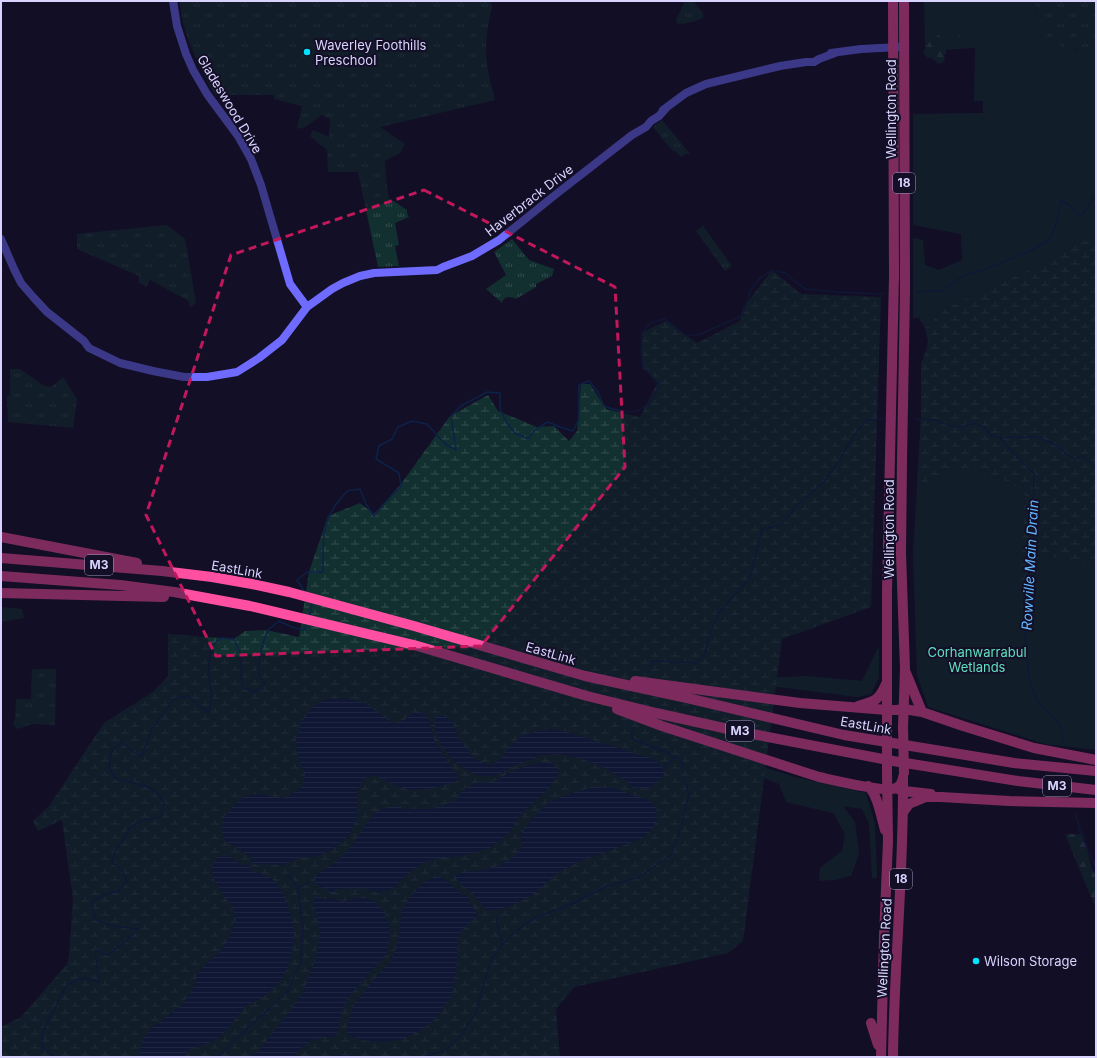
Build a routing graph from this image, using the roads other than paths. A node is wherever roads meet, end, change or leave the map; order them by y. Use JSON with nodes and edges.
{"nodes":[{"id":1,"x":173,"y":1,"type":"edge"},
{"id":2,"x":893,"y":1,"type":"edge"},
{"id":3,"x":904,"y":1,"type":"edge"},
{"id":4,"x":893,"y":47,"type":"junction"},
{"id":5,"x":904,"y":47,"type":"junction"},
{"id":6,"x":1,"y":239,"type":"edge"},
{"id":7,"x":307,"y":307,"type":"junction"},
{"id":8,"x":889,"y":489,"type":"junction"},
{"id":9,"x":901,"y":489,"type":"junction"},
{"id":10,"x":1,"y":537,"type":"edge"},
{"id":11,"x":1,"y":558,"type":"edge"},
{"id":12,"x":197,"y":575,"type":"junction"},
{"id":13,"x":1,"y":576,"type":"edge"},
{"id":14,"x":1,"y":593,"type":"edge"},
{"id":15,"x":214,"y":599,"type":"junction"},
{"id":16,"x":905,"y":669,"type":"junction"},
{"id":17,"x":585,"y":676,"type":"junction"},
{"id":18,"x":887,"y":681,"type":"junction"},
{"id":19,"x":587,"y":696,"type":"junction"},
{"id":20,"x":854,"y":708,"type":"junction"},
{"id":21,"x":922,"y":712,"type":"junction"},
{"id":22,"x":892,"y":715,"type":"junction"},
{"id":23,"x":1096,"y":760,"type":"edge"},
{"id":24,"x":1096,"y":771,"type":"edge"},
{"id":25,"x":868,"y":786,"type":"junction"},
{"id":26,"x":896,"y":789,"type":"junction"},
{"id":27,"x":1096,"y":790,"type":"edge"},
{"id":28,"x":941,"y":797,"type":"junction"},
{"id":29,"x":1096,"y":803,"type":"edge"},
{"id":30,"x":904,"y":811,"type":"junction"},
{"id":31,"x":888,"y":841,"type":"junction"},
{"id":32,"x":882,"y":1020,"type":"junction"},
{"id":33,"x":894,"y":1020,"type":"junction"},
{"id":34,"x":872,"y":1023,"type":"dead end"},
{"id":35,"x":881,"y":1057,"type":"edge"},
{"id":36,"x":893,"y":1057,"type":"edge"}],
"edges":[{"from":1,"to":7,"type":"street","name":"Gladeswood Drive"},
{"from":2,"to":4,"type":"highway","name":"Wellington Road","number":"18"},
{"from":3,"to":5,"type":"highway","name":"Wellington Road","number":"18"},
{"from":4,"to":5,"type":"street","name":"Haverbrack Drive"},
{"from":4,"to":7,"type":"street","name":"Haverbrack Drive"},
{"from":4,"to":8,"type":"highway","name":"Wellington Road","number":"18"},
{"from":5,"to":9,"type":"highway","name":"Wellington Road","number":"18"},
{"from":6,"to":7,"type":"street","name":"Haverbrack Drive"},
{"from":8,"to":9,"type":"highway"},
{"from":8,"to":18,"type":"highway","name":"Wellington Road","number":"18"},
{"from":9,"to":16,"type":"highway","name":"Wellington Road","number":"18"},
{"from":10,"to":12,"type":"highway"},
{"from":11,"to":12,"type":"highway","name":"EastLink","number":"M3"},
{"from":12,"to":17,"type":"highway","name":"EastLink","number":"M3"},
{"from":13,"to":15,"type":"highway","number":"M3"},
{"from":14,"to":15,"type":"highway"},
{"from":15,"to":19,"type":"highway","number":"M3"},
{"from":16,"to":21,"type":"highway"},
{"from":16,"to":22,"type":"highway","name":"Wellington Road","number":"18"},
{"from":17,"to":20,"type":"highway"},
{"from":17,"to":24,"type":"highway","name":"EastLink","number":"M3"},
{"from":18,"to":20,"type":"highway"},
{"from":18,"to":22,"type":"highway","name":"Wellington Road","number":"18"},
{"from":19,"to":25,"type":"highway"},
{"from":19,"to":27,"type":"highway","number":"M3"},
{"from":20,"to":22,"type":"highway"},
{"from":21,"to":22,"type":"highway"},
{"from":21,"to":23,"type":"highway"},
{"from":22,"to":26,"type":"highway","name":"Wellington Road","number":"18","bridge":true},
{"from":22,"to":26,"type":"highway","bridge":true},
{"from":25,"to":26,"type":"highway"},
{"from":25,"to":31,"type":"highway"},
{"from":26,"to":28,"type":"highway"},
{"from":26,"to":30,"type":"highway","name":"Wellington Road","number":"18"},
{"from":26,"to":31,"type":"highway","name":"Wellington Road","number":"18"},
{"from":28,"to":29,"type":"highway"},
{"from":28,"to":30,"type":"highway"},
{"from":30,"to":33,"type":"highway","name":"Wellington Road","number":"18"},
{"from":31,"to":32,"type":"highway","name":"Wellington Road","number":"18"},
{"from":32,"to":33,"type":"highway"},
{"from":32,"to":35,"type":"highway","name":"Wellington Road","number":"18"},
{"from":33,"to":36,"type":"highway","name":"Wellington Road","number":"18"},
{"from":34,"to":35,"type":"highway"}]}
